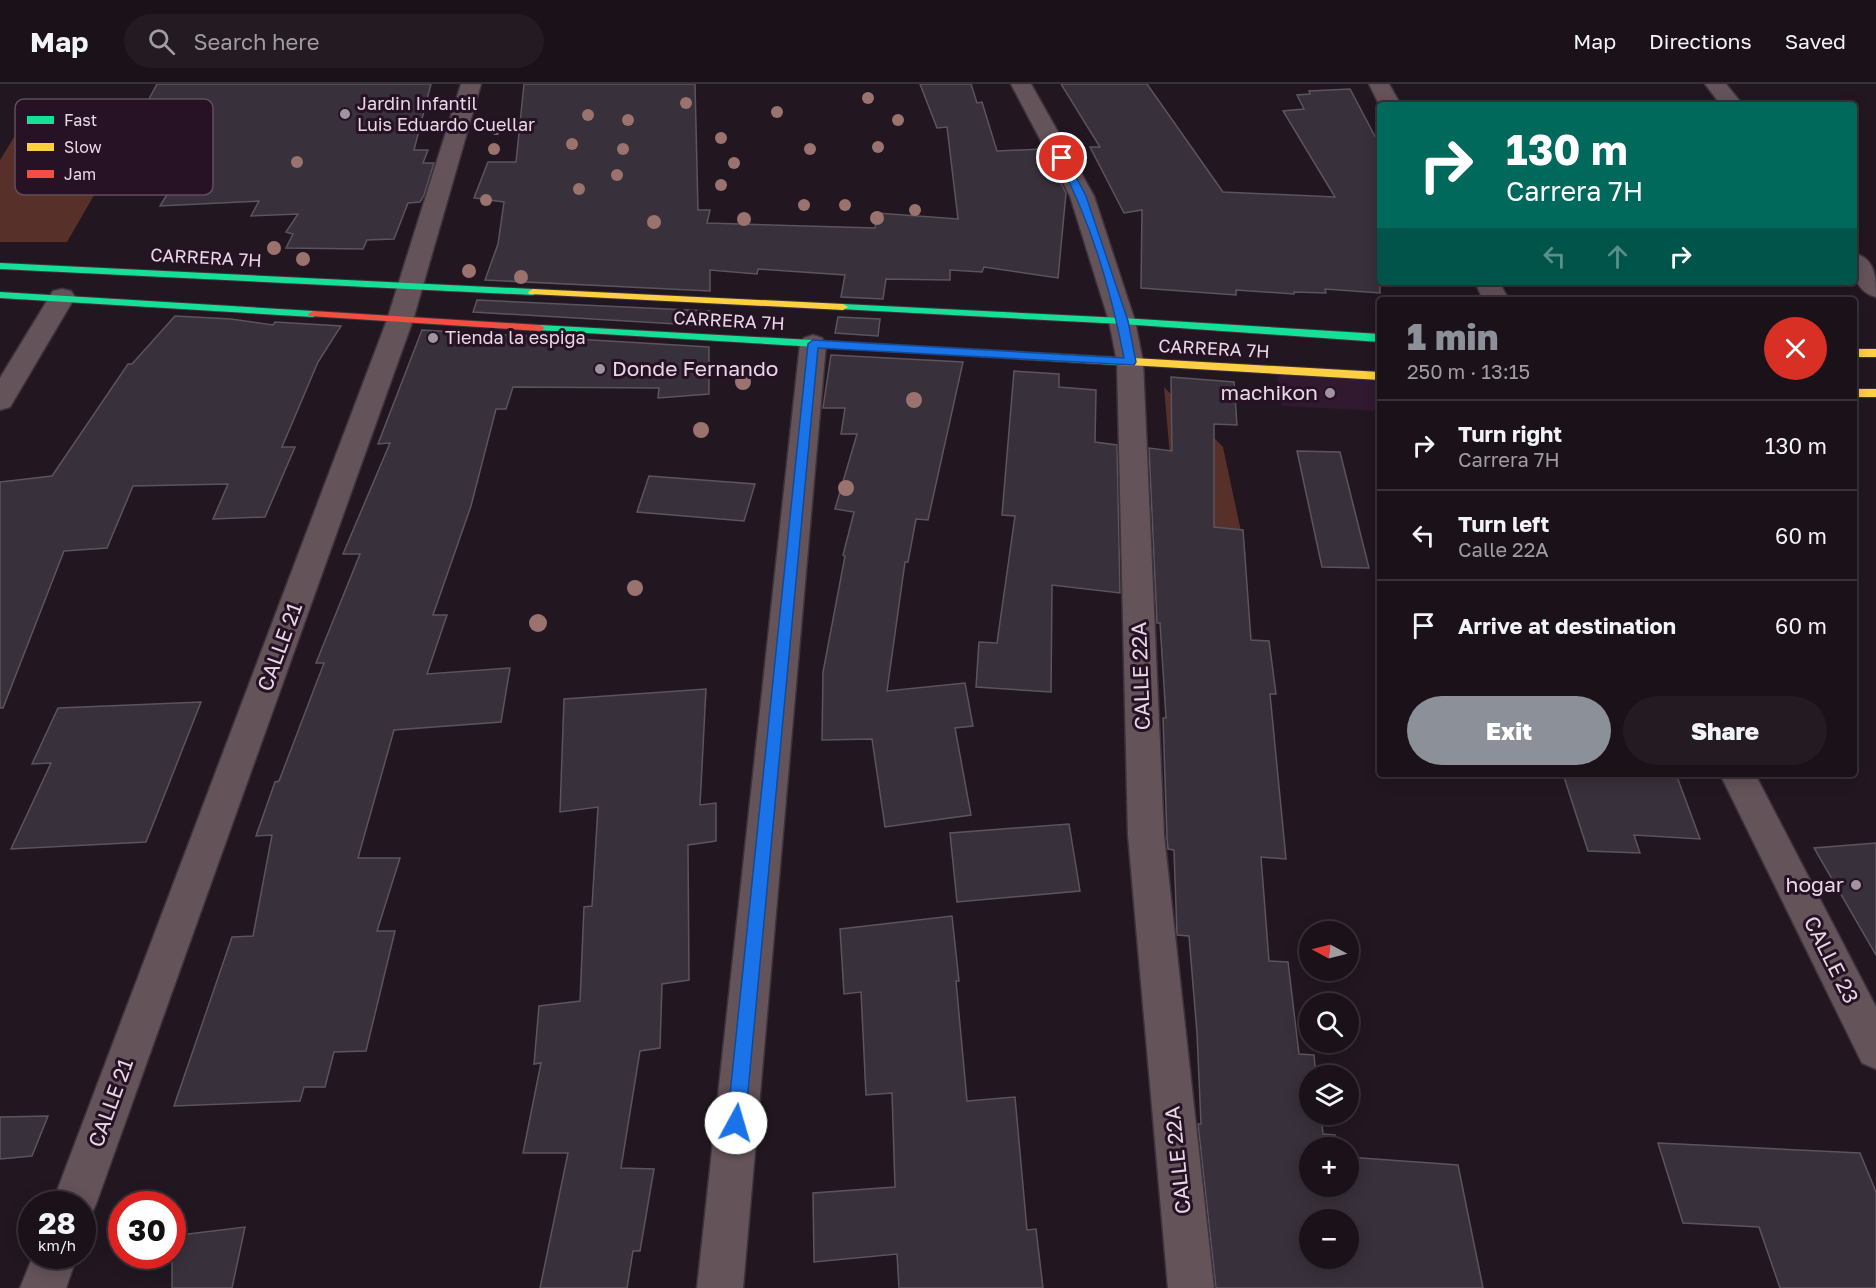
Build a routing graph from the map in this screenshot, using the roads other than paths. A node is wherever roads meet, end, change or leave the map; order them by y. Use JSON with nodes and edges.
{"nodes":[{"id":1,"x":471,"y":84,"type":"edge"},
{"id":2,"x":1021,"y":84,"type":"edge"},
{"id":3,"x":1379,"y":84,"type":"edge"},
{"id":4,"x":1715,"y":84,"type":"edge"},
{"id":5,"x":1388,"y":102,"type":"edge"},
{"id":6,"x":1730,"y":102,"type":"edge"},
{"id":7,"x":1857,"y":265,"type":"edge"},
{"id":8,"x":0,"y":266,"type":"edge"},
{"id":9,"x":410,"y":288,"type":"junction"},
{"id":10,"x":1876,"y":289,"type":"edge"},
{"id":11,"x":0,"y":295,"type":"edge"},
{"id":12,"x":62,"y":297,"type":"junction"},
{"id":13,"x":400,"y":320,"type":"junction"},
{"id":14,"x":1122,"y":321,"type":"junction"},
{"id":15,"x":1377,"y":338,"type":"edge"},
{"id":16,"x":813,"y":344,"type":"junction"},
{"id":17,"x":1857,"y":352,"type":"edge"},
{"id":18,"x":1876,"y":353,"type":"edge"},
{"id":19,"x":1130,"y":362,"type":"junction"},
{"id":20,"x":1377,"y":376,"type":"edge"},
{"id":21,"x":1857,"y":393,"type":"edge"},
{"id":22,"x":1876,"y":393,"type":"edge"},
{"id":23,"x":0,"y":400,"type":"edge"},
{"id":24,"x":1739,"y":777,"type":"edge"},
{"id":25,"x":1876,"y":1049,"type":"edge"},
{"id":26,"x":79,"y":1191,"type":"edge"},
{"id":27,"x":50,"y":1269,"type":"edge"},
{"id":28,"x":43,"y":1288,"type":"edge"},
{"id":29,"x":720,"y":1288,"type":"edge"},
{"id":30,"x":1191,"y":1288,"type":"edge"}],
"edges":[{"from":1,"to":9,"type":"street","name":"CALLE 21"},
{"from":2,"to":14,"type":"street","name":"CALLE 22A"},
{"from":3,"to":5,"type":"street"},
{"from":4,"to":6,"type":"street"},
{"from":7,"to":10,"type":"street"},
{"from":8,"to":9,"type":"street","name":"CARRERA 7H"},
{"from":9,"to":13,"type":"street","name":"CALLE 21"},
{"from":9,"to":14,"type":"street","name":"CARRERA 7H"},
{"from":11,"to":12,"type":"street"},
{"from":12,"to":13,"type":"street"},
{"from":12,"to":23,"type":"street"},
{"from":13,"to":16,"type":"street","name":"CARRERA 7H"},
{"from":13,"to":26,"type":"street","name":"CALLE 21"},
{"from":14,"to":15,"type":"street","name":"CARRERA 7H"},
{"from":14,"to":19,"type":"street","name":"CALLE 22A"},
{"from":16,"to":19,"type":"street","name":"CARRERA 7H"},
{"from":16,"to":29,"type":"street"},
{"from":17,"to":18,"type":"street"},
{"from":19,"to":20,"type":"street","name":"CARRERA 7H"},
{"from":19,"to":30,"type":"street","name":"CALLE 22A"},
{"from":21,"to":22,"type":"street"},
{"from":24,"to":25,"type":"street","name":"CALLE 23"},
{"from":27,"to":28,"type":"street"}]}
